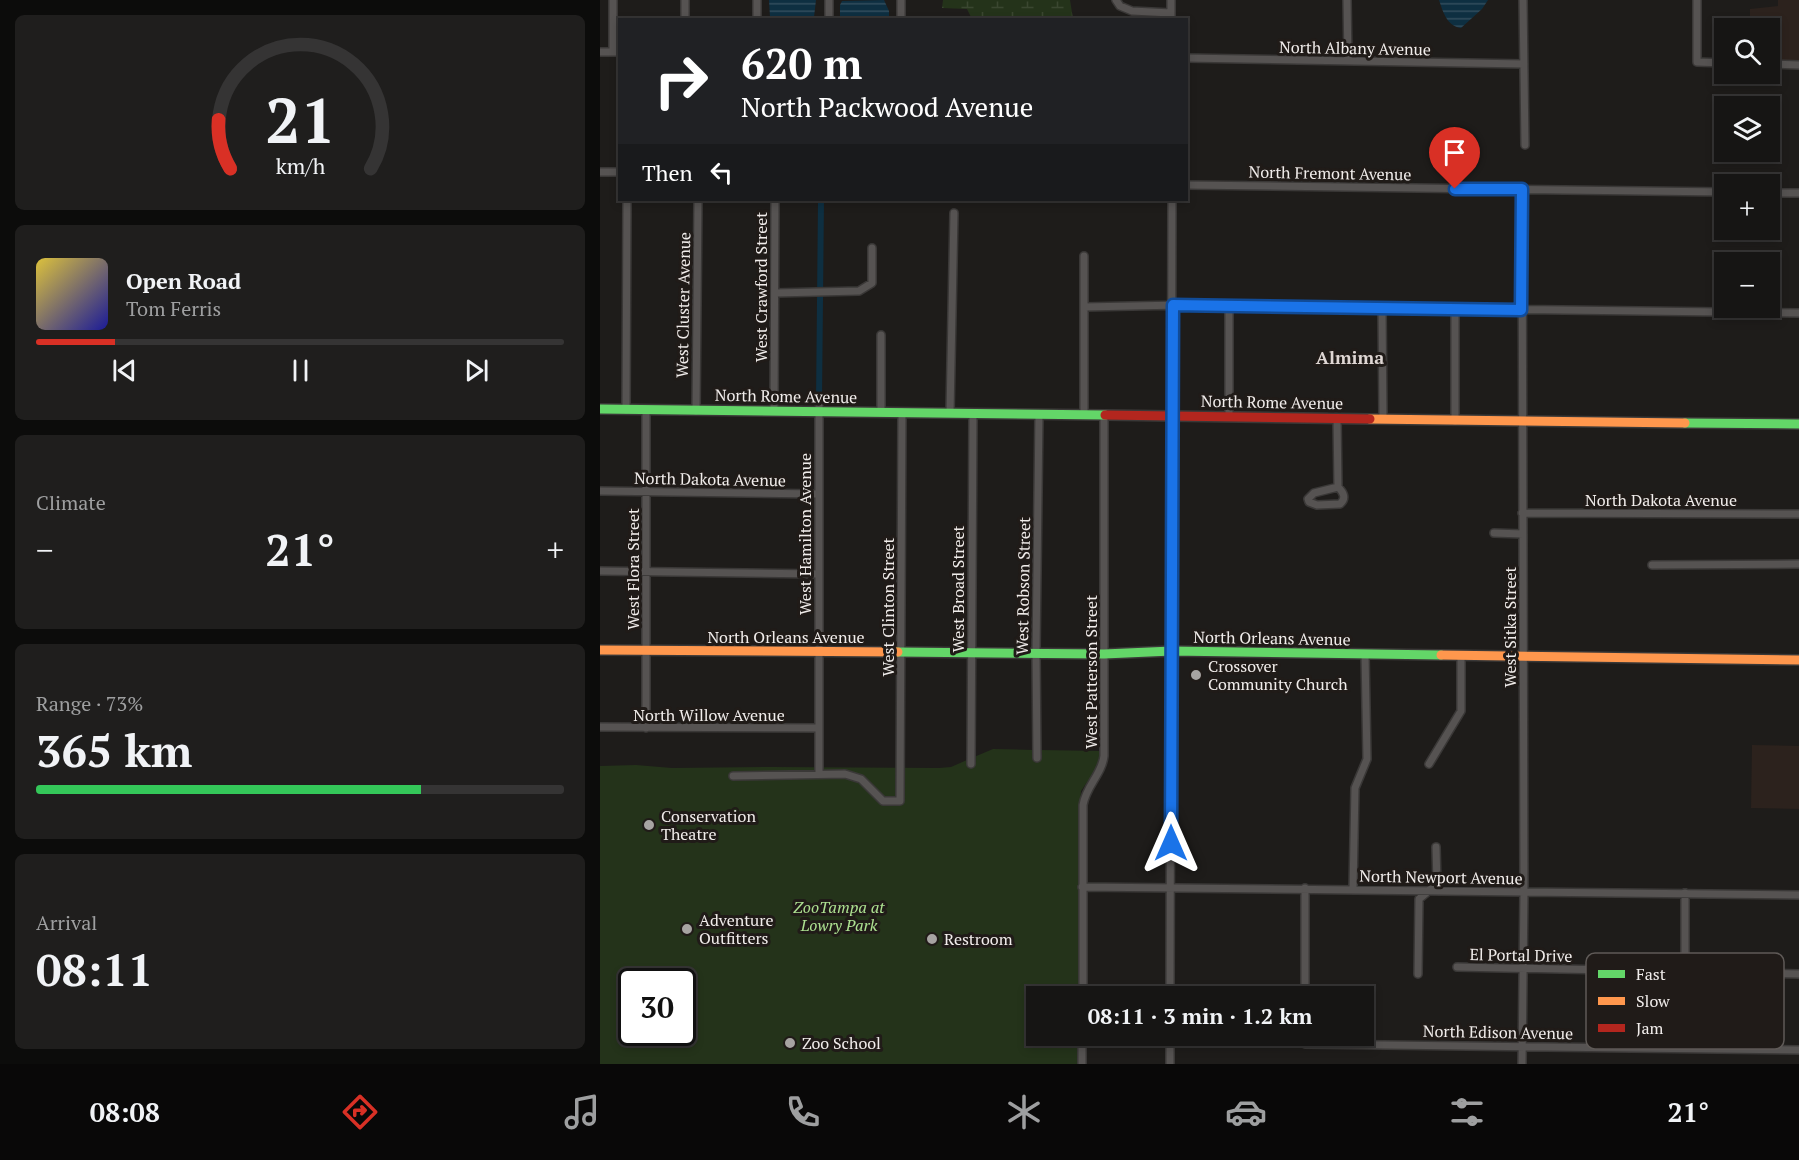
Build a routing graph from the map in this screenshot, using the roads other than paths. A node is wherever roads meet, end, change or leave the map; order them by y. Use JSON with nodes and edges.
{"nodes":[{"id":1,"x":613,"y":0,"type":"edge"},
{"id":2,"x":685,"y":0,"type":"edge"},
{"id":3,"x":758,"y":0,"type":"edge"},
{"id":4,"x":829,"y":0,"type":"edge"},
{"id":5,"x":901,"y":0,"type":"edge"},
{"id":6,"x":1116,"y":0,"type":"edge"},
{"id":7,"x":1171,"y":0,"type":"edge"},
{"id":8,"x":1347,"y":0,"type":"edge"},
{"id":9,"x":1523,"y":0,"type":"edge"},
{"id":10,"x":1697,"y":0,"type":"edge"},
{"id":11,"x":1171,"y":16,"type":"edge"},
{"id":12,"x":685,"y":18,"type":"edge"},
{"id":13,"x":758,"y":18,"type":"edge"},
{"id":14,"x":829,"y":18,"type":"edge"},
{"id":15,"x":901,"y":18,"type":"edge"},
{"id":16,"x":600,"y":52,"type":"edge"},
{"id":17,"x":616,"y":52,"type":"edge"},
{"id":18,"x":1188,"y":58,"type":"edge"},
{"id":19,"x":1348,"y":61,"type":"junction"},
{"id":20,"x":1714,"y":63,"type":"edge"},
{"id":21,"x":1524,"y":64,"type":"junction"},
{"id":22,"x":1780,"y":64,"type":"edge"},
{"id":23,"x":1799,"y":65,"type":"edge"},
{"id":24,"x":1525,"y":145,"type":"dead end"},
{"id":25,"x":600,"y":172,"type":"edge"},
{"id":26,"x":618,"y":172,"type":"edge"},
{"id":27,"x":1188,"y":185,"type":"edge"},
{"id":28,"x":1522,"y":189,"type":"junction"},
{"id":29,"x":1714,"y":192,"type":"edge"},
{"id":30,"x":1780,"y":193,"type":"edge"},
{"id":31,"x":1799,"y":193,"type":"edge"},
{"id":32,"x":627,"y":201,"type":"edge"},
{"id":33,"x":698,"y":201,"type":"edge"},
{"id":34,"x":775,"y":201,"type":"edge"},
{"id":35,"x":1172,"y":201,"type":"edge"},
{"id":36,"x":954,"y":213,"type":"dead end"},
{"id":37,"x":872,"y":248,"type":"dead end"},
{"id":38,"x":1084,"y":256,"type":"dead end"},
{"id":39,"x":775,"y":293,"type":"junction"},
{"id":40,"x":1173,"y":305,"type":"junction"},
{"id":41,"x":1229,"y":306,"type":"junction"},
{"id":42,"x":1084,"y":307,"type":"junction"},
{"id":43,"x":1382,"y":308,"type":"junction"},
{"id":44,"x":1455,"y":309,"type":"junction"},
{"id":45,"x":1521,"y":310,"type":"junction"},
{"id":46,"x":1799,"y":313,"type":"edge"},
{"id":47,"x":881,"y":335,"type":"dead end"},
{"id":48,"x":819,"y":401,"type":"dead end"},
{"id":49,"x":600,"y":409,"type":"edge"},
{"id":50,"x":626,"y":410,"type":"junction"},
{"id":51,"x":646,"y":410,"type":"junction"},
{"id":52,"x":696,"y":411,"type":"junction"},
{"id":53,"x":774,"y":411,"type":"junction"},
{"id":54,"x":819,"y":412,"type":"junction"},
{"id":55,"x":881,"y":412,"type":"junction"},
{"id":56,"x":903,"y":412,"type":"junction"},
{"id":57,"x":950,"y":413,"type":"junction"},
{"id":58,"x":973,"y":414,"type":"junction"},
{"id":59,"x":1039,"y":414,"type":"junction"},
{"id":60,"x":1084,"y":414,"type":"junction"},
{"id":61,"x":1104,"y":414,"type":"junction"},
{"id":62,"x":1173,"y":416,"type":"junction"},
{"id":63,"x":1229,"y":417,"type":"junction"},
{"id":64,"x":1337,"y":419,"type":"junction"},
{"id":65,"x":1383,"y":419,"type":"junction"},
{"id":66,"x":1455,"y":421,"type":"junction"},
{"id":67,"x":1522,"y":421,"type":"junction"},
{"id":68,"x":1799,"y":424,"type":"edge"},
{"id":69,"x":1338,"y":487,"type":"junction"},
{"id":70,"x":600,"y":491,"type":"edge"},
{"id":71,"x":646,"y":492,"type":"junction"},
{"id":72,"x":819,"y":494,"type":"junction"},
{"id":73,"x":1522,"y":513,"type":"junction"},
{"id":74,"x":1799,"y":514,"type":"edge"},
{"id":75,"x":1494,"y":533,"type":"dead end"},
{"id":76,"x":1522,"y":534,"type":"junction"},
{"id":77,"x":1799,"y":564,"type":"edge"},
{"id":78,"x":1652,"y":565,"type":"dead end"},
{"id":79,"x":600,"y":571,"type":"edge"},
{"id":80,"x":646,"y":572,"type":"junction"},
{"id":81,"x":818,"y":574,"type":"junction"},
{"id":82,"x":600,"y":650,"type":"edge"},
{"id":83,"x":646,"y":651,"type":"junction"},
{"id":84,"x":1172,"y":651,"type":"junction"},
{"id":85,"x":901,"y":652,"type":"junction"},
{"id":86,"x":971,"y":652,"type":"junction"},
{"id":87,"x":1036,"y":652,"type":"junction"},
{"id":88,"x":818,"y":653,"type":"junction"},
{"id":89,"x":1104,"y":654,"type":"junction"},
{"id":90,"x":1365,"y":654,"type":"junction"},
{"id":91,"x":1461,"y":655,"type":"junction"},
{"id":92,"x":1524,"y":656,"type":"junction"},
{"id":93,"x":1799,"y":660,"type":"edge"},
{"id":94,"x":600,"y":727,"type":"edge"},
{"id":95,"x":646,"y":728,"type":"junction"},
{"id":96,"x":818,"y":728,"type":"junction"},
{"id":97,"x":1037,"y":758,"type":"dead end"},
{"id":98,"x":971,"y":764,"type":"dead end"},
{"id":99,"x":1429,"y":764,"type":"dead end"},
{"id":100,"x":819,"y":774,"type":"junction"},
{"id":101,"x":733,"y":776,"type":"dead end"},
{"id":102,"x":1436,"y":847,"type":"dead end"},
{"id":103,"x":1082,"y":887,"type":"junction"},
{"id":104,"x":1171,"y":887,"type":"junction"},
{"id":105,"x":1305,"y":888,"type":"junction"},
{"id":106,"x":1353,"y":889,"type":"junction"},
{"id":107,"x":1432,"y":890,"type":"junction"},
{"id":108,"x":1524,"y":891,"type":"junction"},
{"id":109,"x":1685,"y":893,"type":"junction"},
{"id":110,"x":1799,"y":895,"type":"edge"},
{"id":111,"x":1685,"y":953,"type":"edge"},
{"id":112,"x":1457,"y":967,"type":"dead end"},
{"id":113,"x":1523,"y":969,"type":"junction"},
{"id":114,"x":1586,"y":970,"type":"edge"},
{"id":115,"x":1418,"y":974,"type":"dead end"},
{"id":116,"x":1784,"y":974,"type":"edge"},
{"id":117,"x":1799,"y":974,"type":"edge"},
{"id":118,"x":1083,"y":986,"type":"edge"},
{"id":119,"x":1170,"y":986,"type":"edge"},
{"id":120,"x":1305,"y":986,"type":"edge"},
{"id":121,"x":1374,"y":1045,"type":"edge"},
{"id":122,"x":1082,"y":1046,"type":"edge"},
{"id":123,"x":1170,"y":1046,"type":"edge"},
{"id":124,"x":1522,"y":1046,"type":"junction"},
{"id":125,"x":1586,"y":1047,"type":"edge"},
{"id":126,"x":1742,"y":1049,"type":"edge"},
{"id":127,"x":1799,"y":1050,"type":"edge"},
{"id":128,"x":1082,"y":1064,"type":"edge"},
{"id":129,"x":1170,"y":1064,"type":"edge"},
{"id":130,"x":1522,"y":1064,"type":"edge"}],
"edges":[{"from":1,"to":17,"type":"street"},
{"from":2,"to":12,"type":"street"},
{"from":3,"to":13,"type":"street"},
{"from":4,"to":14,"type":"street"},
{"from":5,"to":15,"type":"street"},
{"from":6,"to":11,"type":"street"},
{"from":7,"to":11,"type":"street"},
{"from":8,"to":19,"type":"street"},
{"from":9,"to":21,"type":"street"},
{"from":10,"to":20,"type":"street"},
{"from":16,"to":17,"type":"street"},
{"from":18,"to":19,"type":"street","name":"North Albany Avenue"},
{"from":19,"to":21,"type":"street","name":"North Albany Avenue"},
{"from":21,"to":24,"type":"street"},
{"from":22,"to":23,"type":"street"},
{"from":25,"to":26,"type":"street"},
{"from":27,"to":28,"type":"street","name":"North Fremont Avenue"},
{"from":28,"to":29,"type":"street","name":"North Fremont Avenue"},
{"from":28,"to":45,"type":"street","name":"West Sitka Street"},
{"from":30,"to":31,"type":"street"},
{"from":32,"to":50,"type":"street"},
{"from":33,"to":52,"type":"street","name":"West Cluster Avenue"},
{"from":34,"to":39,"type":"street","name":"West Crawford Street"},
{"from":35,"to":40,"type":"street"},
{"from":36,"to":57,"type":"street"},
{"from":37,"to":39,"type":"street"},
{"from":38,"to":42,"type":"street"},
{"from":39,"to":53,"type":"street","name":"West Crawford Street"},
{"from":40,"to":41,"type":"street"},
{"from":40,"to":42,"type":"street"},
{"from":40,"to":62,"type":"street"},
{"from":41,"to":43,"type":"street"},
{"from":41,"to":63,"type":"street"},
{"from":42,"to":60,"type":"street"},
{"from":43,"to":44,"type":"street"},
{"from":43,"to":65,"type":"street"},
{"from":44,"to":45,"type":"street"},
{"from":44,"to":66,"type":"street"},
{"from":45,"to":46,"type":"street"},
{"from":45,"to":67,"type":"street","name":"West Sitka Street"},
{"from":47,"to":55,"type":"street"},
{"from":48,"to":54,"type":"street","name":"West Hamilton Avenue"},
{"from":49,"to":50,"type":"street","name":"North Rome Avenue"},
{"from":50,"to":51,"type":"street","name":"North Rome Avenue"},
{"from":51,"to":52,"type":"street","name":"North Rome Avenue"},
{"from":51,"to":71,"type":"street","name":"West Flora Street"},
{"from":52,"to":53,"type":"street","name":"North Rome Avenue"},
{"from":53,"to":54,"type":"street","name":"North Rome Avenue"},
{"from":54,"to":55,"type":"street","name":"North Rome Avenue"},
{"from":54,"to":72,"type":"street","name":"West Hamilton Avenue"},
{"from":55,"to":56,"type":"street","name":"North Rome Avenue"},
{"from":56,"to":57,"type":"street","name":"North Rome Avenue"},
{"from":56,"to":85,"type":"street","name":"West Clinton Street"},
{"from":57,"to":58,"type":"street","name":"North Rome Avenue"},
{"from":58,"to":59,"type":"street","name":"North Rome Avenue"},
{"from":58,"to":86,"type":"street","name":"West Broad Street"},
{"from":59,"to":60,"type":"street","name":"North Rome Avenue"},
{"from":59,"to":87,"type":"street","name":"West Robson Street"},
{"from":60,"to":61,"type":"street","name":"North Rome Avenue"},
{"from":61,"to":62,"type":"street","name":"North Rome Avenue"},
{"from":61,"to":89,"type":"street","name":"West Patterson Street"},
{"from":62,"to":63,"type":"street","name":"North Rome Avenue"},
{"from":62,"to":84,"type":"street"},
{"from":63,"to":64,"type":"street","name":"North Rome Avenue"},
{"from":64,"to":65,"type":"street","name":"North Rome Avenue"},
{"from":64,"to":69,"type":"street"},
{"from":65,"to":66,"type":"street","name":"North Rome Avenue"},
{"from":66,"to":67,"type":"street","name":"North Rome Avenue"},
{"from":67,"to":68,"type":"street","name":"North Rome Avenue"},
{"from":67,"to":73,"type":"street","name":"West Sitka Street"},
{"from":69,"to":69,"type":"street"},
{"from":70,"to":71,"type":"street","name":"North Dakota Avenue"},
{"from":71,"to":72,"type":"street","name":"North Dakota Avenue"},
{"from":71,"to":80,"type":"street","name":"West Flora Street"},
{"from":72,"to":81,"type":"street","name":"West Hamilton Avenue"},
{"from":73,"to":74,"type":"street","name":"North Dakota Avenue"},
{"from":73,"to":76,"type":"street","name":"West Sitka Street"},
{"from":75,"to":76,"type":"street"},
{"from":76,"to":92,"type":"street","name":"West Sitka Street"},
{"from":77,"to":78,"type":"street"},
{"from":79,"to":80,"type":"street"},
{"from":80,"to":81,"type":"street"},
{"from":80,"to":83,"type":"street","name":"West Flora Street"},
{"from":81,"to":88,"type":"street","name":"West Hamilton Avenue"},
{"from":82,"to":83,"type":"street","name":"North Orleans Avenue"},
{"from":83,"to":88,"type":"street","name":"North Orleans Avenue"},
{"from":83,"to":95,"type":"street","name":"West Flora Street"},
{"from":84,"to":89,"type":"street","name":"North Orleans Avenue"},
{"from":84,"to":90,"type":"street","name":"North Orleans Avenue"},
{"from":84,"to":104,"type":"street"},
{"from":85,"to":86,"type":"street","name":"North Orleans Avenue"},
{"from":85,"to":88,"type":"street","name":"North Orleans Avenue"},
{"from":85,"to":100,"type":"street","name":"West Clinton Street"},
{"from":86,"to":87,"type":"street","name":"North Orleans Avenue"},
{"from":86,"to":98,"type":"street","name":"West Broad Street"},
{"from":87,"to":89,"type":"street","name":"North Orleans Avenue"},
{"from":87,"to":97,"type":"street","name":"West Robson Street"},
{"from":88,"to":96,"type":"street","name":"West Hamilton Avenue"},
{"from":89,"to":103,"type":"street","name":"West Patterson Street"},
{"from":90,"to":91,"type":"street","name":"North Orleans Avenue"},
{"from":90,"to":106,"type":"street"},
{"from":91,"to":92,"type":"street","name":"North Orleans Avenue"},
{"from":91,"to":99,"type":"street"},
{"from":92,"to":93,"type":"street","name":"North Orleans Avenue"},
{"from":92,"to":108,"type":"street","name":"West Sitka Street"},
{"from":94,"to":95,"type":"street","name":"North Willow Avenue"},
{"from":95,"to":96,"type":"street","name":"North Willow Avenue"},
{"from":96,"to":100,"type":"street","name":"West Hamilton Avenue"},
{"from":100,"to":101,"type":"street"},
{"from":102,"to":107,"type":"street"},
{"from":103,"to":104,"type":"street","name":"North Newport Avenue"},
{"from":103,"to":118,"type":"street","name":"West Patterson Street"},
{"from":104,"to":105,"type":"street","name":"North Newport Avenue"},
{"from":104,"to":119,"type":"street"},
{"from":105,"to":106,"type":"street","name":"North Newport Avenue"},
{"from":105,"to":120,"type":"street"},
{"from":106,"to":107,"type":"street","name":"North Newport Avenue"},
{"from":107,"to":108,"type":"street","name":"North Newport Avenue"},
{"from":107,"to":115,"type":"street"},
{"from":108,"to":109,"type":"street","name":"North Newport Avenue"},
{"from":108,"to":113,"type":"street","name":"West Sitka Street"},
{"from":109,"to":110,"type":"street","name":"North Newport Avenue"},
{"from":109,"to":111,"type":"street"},
{"from":112,"to":113,"type":"street","name":"El Portal Drive"},
{"from":113,"to":114,"type":"street","name":"El Portal Drive"},
{"from":113,"to":124,"type":"street","name":"West Sitka Street"},
{"from":116,"to":117,"type":"street","name":"El Portal Drive"},
{"from":121,"to":124,"type":"street","name":"North Edison Avenue"},
{"from":122,"to":128,"type":"street"},
{"from":123,"to":129,"type":"street"},
{"from":124,"to":125,"type":"street","name":"North Edison Avenue"},
{"from":124,"to":130,"type":"street","name":"West Sitka Street"},
{"from":126,"to":127,"type":"street","name":"North Edison Avenue"}]}
